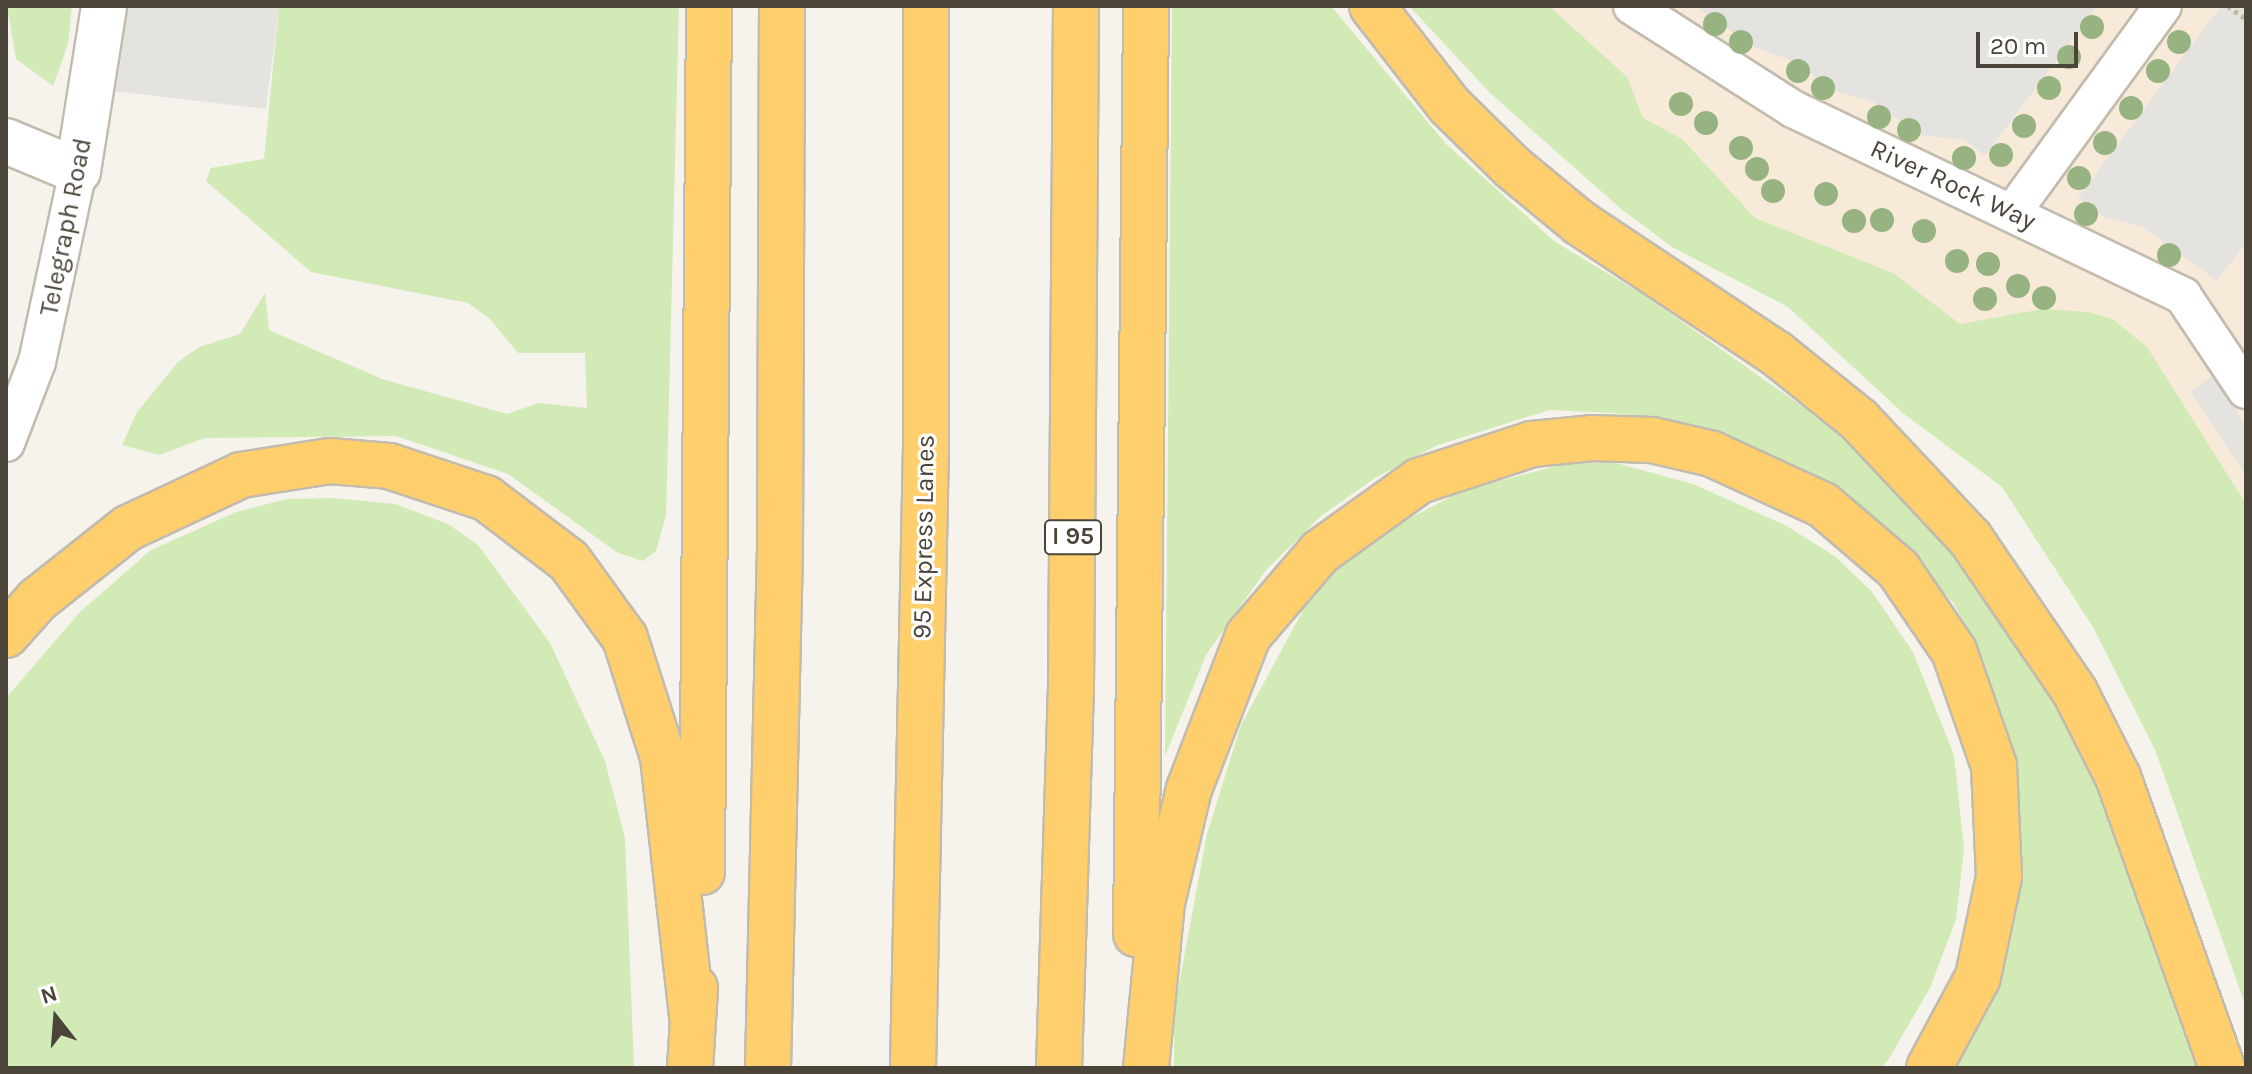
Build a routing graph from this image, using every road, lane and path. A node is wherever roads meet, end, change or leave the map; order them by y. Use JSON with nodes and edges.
{"nodes":[{"id":1,"x":104,"y":6,"type":"edge"},
{"id":2,"x":709,"y":6,"type":"edge"},
{"id":3,"x":782,"y":6,"type":"edge"},
{"id":4,"x":926,"y":6,"type":"edge"},
{"id":5,"x":1076,"y":6,"type":"edge"},
{"id":6,"x":1146,"y":6,"type":"edge"},
{"id":7,"x":1372,"y":6,"type":"edge"},
{"id":8,"x":1632,"y":6,"type":"edge"},
{"id":9,"x":2163,"y":6,"type":"edge"},
{"id":10,"x":2228,"y":6,"type":"edge"},
{"id":11,"x":2246,"y":19,"type":"edge"},
{"id":12,"x":6,"y":141,"type":"edge"},
{"id":13,"x":78,"y":171,"type":"junction"},
{"id":14,"x":2012,"y":213,"type":"junction"},
{"id":15,"x":2246,"y":390,"type":"edge"},
{"id":16,"x":6,"y":443,"type":"edge"},
{"id":17,"x":6,"y":635,"type":"edge"},
{"id":18,"x":692,"y":1017,"type":"junction"},
{"id":19,"x":690,"y":1068,"type":"edge"},
{"id":20,"x":768,"y":1068,"type":"edge"},
{"id":21,"x":913,"y":1068,"type":"edge"},
{"id":22,"x":1059,"y":1068,"type":"edge"},
{"id":23,"x":1138,"y":1068,"type":"edge"},
{"id":24,"x":1146,"y":1068,"type":"edge"},
{"id":25,"x":1929,"y":1068,"type":"edge"},
{"id":26,"x":2222,"y":1068,"type":"edge"}],
"edges":[{"from":1,"to":13,"type":"street","name":"Telegraph Road"},
{"from":2,"to":18,"type":"highway"},
{"from":3,"to":20,"type":"highway"},
{"from":4,"to":21,"type":"highway","name":"95 Express Lanes"},
{"from":5,"to":22,"type":"highway","number":"I 95"},
{"from":6,"to":23,"type":"highway"},
{"from":7,"to":26,"type":"highway"},
{"from":8,"to":14,"type":"street","name":"River Rock Way"},
{"from":9,"to":14,"type":"street"},
{"from":10,"to":11,"type":"path"},
{"from":12,"to":13,"type":"street"},
{"from":13,"to":16,"type":"street","name":"Telegraph Road"},
{"from":14,"to":15,"type":"street","name":"River Rock Way"},
{"from":17,"to":18,"type":"highway"},
{"from":18,"to":19,"type":"highway"},
{"from":24,"to":25,"type":"highway"}]}
